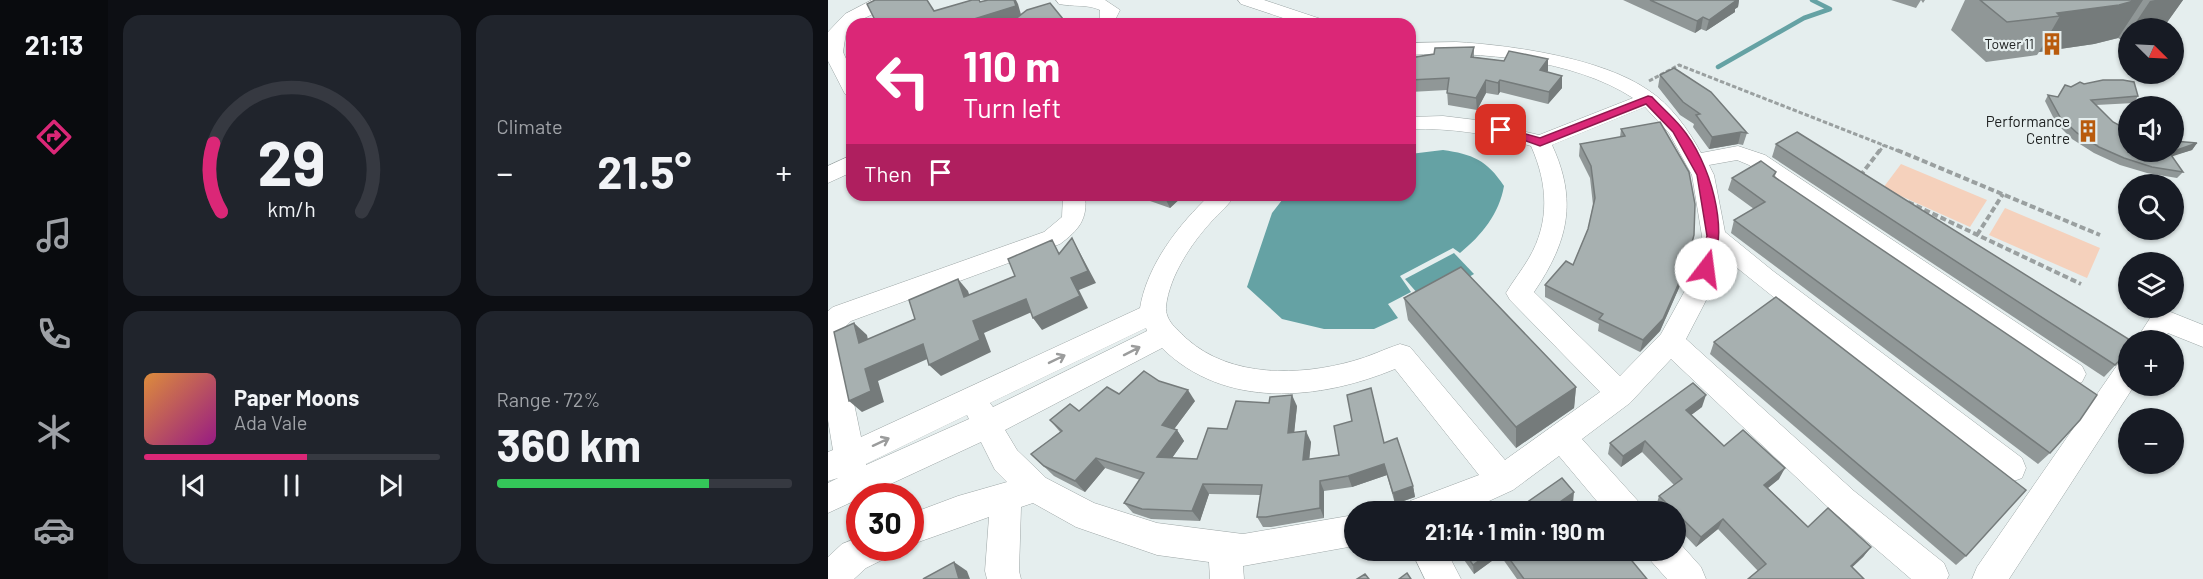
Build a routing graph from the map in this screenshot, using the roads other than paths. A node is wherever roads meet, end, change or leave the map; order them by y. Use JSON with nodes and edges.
{"nodes":[{"id":1,"x":888,"y":0,"type":"edge"},
{"id":2,"x":1065,"y":0,"type":"edge"},
{"id":3,"x":1247,"y":0,"type":"edge"},
{"id":4,"x":1111,"y":11,"type":"edge"},
{"id":5,"x":851,"y":18,"type":"edge"},
{"id":6,"x":1300,"y":18,"type":"edge"},
{"id":7,"x":846,"y":22,"type":"edge"},
{"id":8,"x":1416,"y":50,"type":"edge"},
{"id":9,"x":831,"y":51,"type":"edge"},
{"id":10,"x":846,"y":79,"type":"edge"},
{"id":11,"x":1641,"y":94,"type":"junction"},
{"id":12,"x":1416,"y":123,"type":"edge"},
{"id":13,"x":1540,"y":142,"type":"junction"},
{"id":14,"x":1695,"y":161,"type":"junction"},
{"id":15,"x":846,"y":166,"type":"edge"},
{"id":16,"x":828,"y":176,"type":"edge"},
{"id":17,"x":1075,"y":201,"type":"edge"},
{"id":18,"x":1218,"y":201,"type":"edge"},
{"id":19,"x":1714,"y":236,"type":"junction"},
{"id":20,"x":1159,"y":323,"type":"junction"},
{"id":21,"x":2184,"y":334,"type":"edge"},
{"id":22,"x":2203,"y":336,"type":"edge"},
{"id":23,"x":828,"y":341,"type":"edge"},
{"id":24,"x":828,"y":341,"type":"edge"},
{"id":25,"x":1671,"y":342,"type":"junction"},
{"id":26,"x":2072,"y":374,"type":"dead end"},
{"id":27,"x":2118,"y":387,"type":"edge"},
{"id":28,"x":1620,"y":394,"type":"junction"},
{"id":29,"x":973,"y":399,"type":"junction"},
{"id":30,"x":986,"y":425,"type":"junction"},
{"id":31,"x":1562,"y":438,"type":"junction"},
{"id":32,"x":2011,"y":468,"type":"dead end"},
{"id":33,"x":844,"y":470,"type":"edge"},
{"id":34,"x":1502,"y":480,"type":"junction"},
{"id":35,"x":1020,"y":492,"type":"junction"},
{"id":36,"x":828,"y":498,"type":"edge"},
{"id":37,"x":1454,"y":501,"type":"edge"},
{"id":38,"x":1618,"y":501,"type":"edge"},
{"id":39,"x":924,"y":525,"type":"edge"},
{"id":40,"x":1344,"y":533,"type":"edge"},
{"id":41,"x":849,"y":561,"type":"edge"},
{"id":42,"x":1433,"y":561,"type":"edge"},
{"id":43,"x":1673,"y":561,"type":"edge"},
{"id":44,"x":1226,"y":563,"type":"edge"},
{"id":45,"x":1932,"y":575,"type":"dead end"},
{"id":46,"x":829,"y":579,"type":"edge"},
{"id":47,"x":1004,"y":579,"type":"edge"},
{"id":48,"x":1444,"y":579,"type":"edge"},
{"id":49,"x":1689,"y":579,"type":"edge"},
{"id":50,"x":1989,"y":579,"type":"edge"}],
"edges":[{"from":1,"to":5,"type":"street"},
{"from":2,"to":4,"type":"street"},
{"from":3,"to":6,"type":"street"},
{"from":7,"to":9,"type":"street"},
{"from":8,"to":11,"type":"street"},
{"from":9,"to":10,"type":"street"},
{"from":11,"to":13,"type":"street"},
{"from":11,"to":14,"type":"street"},
{"from":12,"to":13,"type":"street"},
{"from":13,"to":28,"type":"street"},
{"from":14,"to":19,"type":"street"},
{"from":14,"to":26,"type":"street"},
{"from":15,"to":16,"type":"street"},
{"from":17,"to":23,"type":"street"},
{"from":18,"to":20,"type":"street"},
{"from":19,"to":25,"type":"street"},
{"from":19,"to":32,"type":"street"},
{"from":29,"to":20,"type":"street","one_way":true},
{"from":30,"to":20,"type":"street","one_way":true},
{"from":20,"to":34,"type":"street"},
{"from":21,"to":22,"type":"street"},
{"from":24,"to":33,"type":"street"},
{"from":25,"to":28,"type":"street"},
{"from":25,"to":45,"type":"street"},
{"from":27,"to":50,"type":"street"},
{"from":28,"to":31,"type":"street"},
{"from":29,"to":30,"type":"street"},
{"from":33,"to":29,"type":"street","one_way":true},
{"from":30,"to":33,"type":"street"},
{"from":30,"to":35,"type":"street"},
{"from":31,"to":34,"type":"street"},
{"from":31,"to":38,"type":"street"},
{"from":33,"to":36,"type":"street"},
{"from":34,"to":37,"type":"street"},
{"from":35,"to":39,"type":"street"},
{"from":35,"to":44,"type":"street"},
{"from":35,"to":47,"type":"street"},
{"from":40,"to":44,"type":"street"},
{"from":41,"to":46,"type":"street"},
{"from":42,"to":48,"type":"street"},
{"from":43,"to":49,"type":"street"}]}
